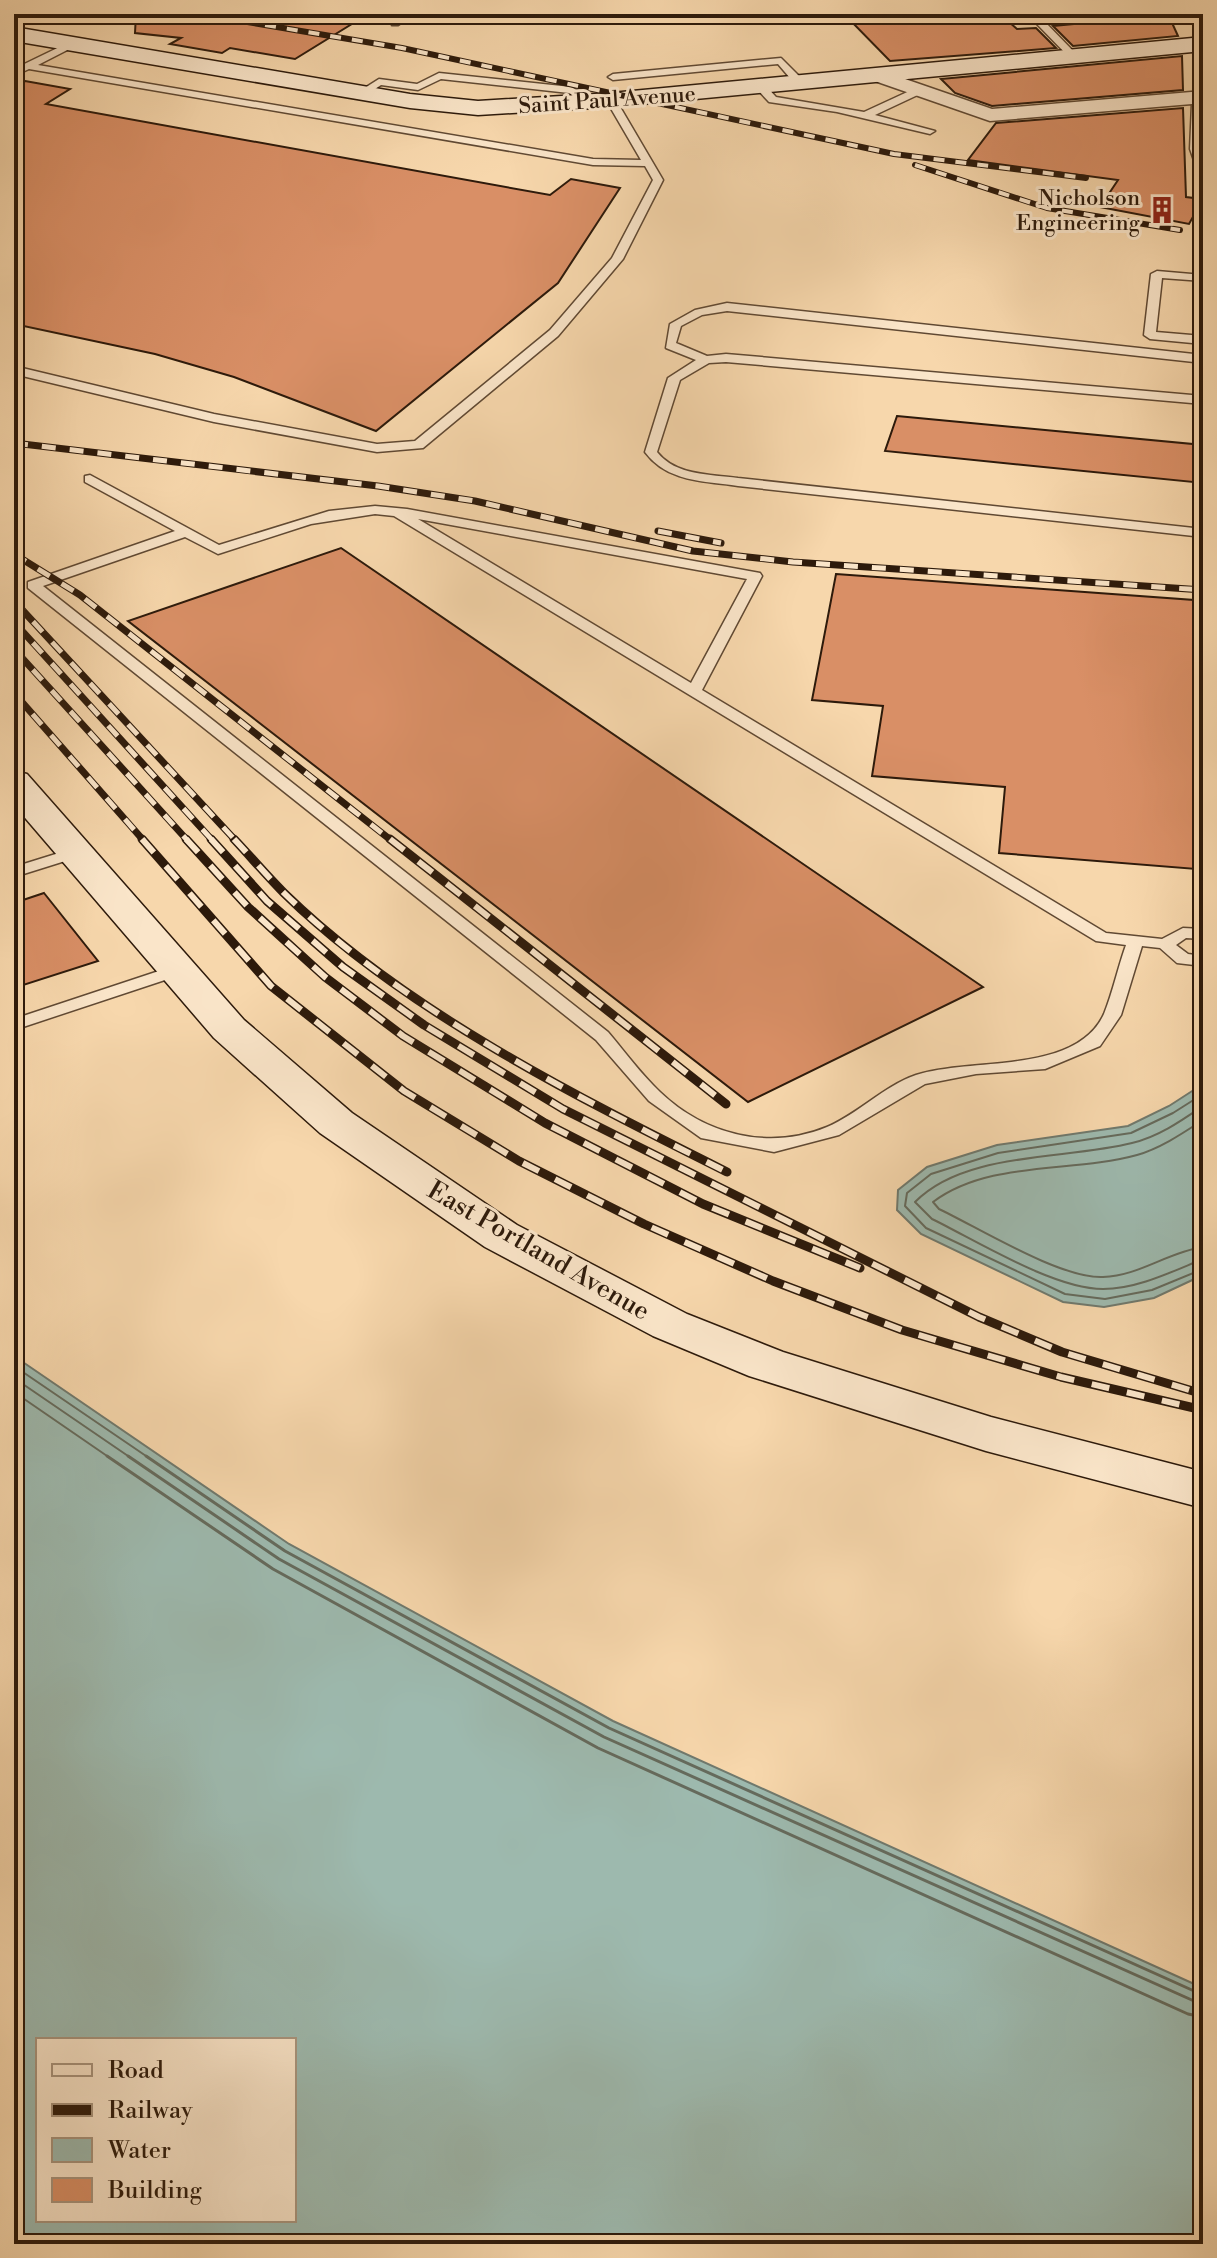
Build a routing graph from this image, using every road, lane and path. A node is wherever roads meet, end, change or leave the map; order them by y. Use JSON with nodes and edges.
{"nodes":[{"id":1,"x":410,"y":14,"type":"edge"},
{"id":2,"x":1052,"y":14,"type":"edge"},
{"id":3,"x":395,"y":23,"type":"dead end"},
{"id":4,"x":14,"y":34,"type":"edge"},
{"id":5,"x":76,"y":42,"type":"junction"},
{"id":6,"x":1203,"y":44,"type":"edge"},
{"id":7,"x":1074,"y":57,"type":"junction"},
{"id":8,"x":27,"y":66,"type":"junction"},
{"id":9,"x":14,"y":73,"type":"edge"},
{"id":10,"x":879,"y":76,"type":"junction"},
{"id":11,"x":800,"y":83,"type":"junction"},
{"id":12,"x":760,"y":86,"type":"junction"},
{"id":13,"x":920,"y":90,"type":"junction"},
{"id":14,"x":605,"y":93,"type":"junction"},
{"id":15,"x":1203,"y":97,"type":"edge"},
{"id":16,"x":867,"y":115,"type":"junction"},
{"id":17,"x":930,"y":131,"type":"dead end"},
{"id":18,"x":1202,"y":153,"type":"edge"},
{"id":19,"x":647,"y":163,"type":"junction"},
{"id":20,"x":1203,"y":278,"type":"edge"},
{"id":21,"x":1203,"y":340,"type":"edge"},
{"id":22,"x":1203,"y":359,"type":"edge"},
{"id":23,"x":706,"y":360,"type":"junction"},
{"id":24,"x":14,"y":370,"type":"edge"},
{"id":25,"x":1203,"y":400,"type":"edge"},
{"id":26,"x":90,"y":479,"type":"dead end"},
{"id":27,"x":397,"y":512,"type":"junction"},
{"id":28,"x":186,"y":532,"type":"junction"},
{"id":29,"x":1203,"y":533,"type":"edge"},
{"id":30,"x":694,"y":691,"type":"junction"},
{"id":31,"x":14,"y":782,"type":"edge"},
{"id":32,"x":75,"y":853,"type":"junction"},
{"id":33,"x":14,"y":872,"type":"edge"},
{"id":34,"x":1203,"y":934,"type":"edge"},
{"id":35,"x":1135,"y":941,"type":"junction"},
{"id":36,"x":1165,"y":944,"type":"junction"},
{"id":37,"x":1203,"y":961,"type":"edge"},
{"id":38,"x":177,"y":970,"type":"junction"},
{"id":39,"x":14,"y":1025,"type":"edge"},
{"id":40,"x":1203,"y":1490,"type":"edge"}],
"edges":[{"from":1,"to":3,"type":"lane"},
{"from":2,"to":7,"type":"lane"},
{"from":4,"to":5,"type":"street","name":"Saint Paul Avenue"},
{"from":5,"to":8,"type":"lane"},
{"from":5,"to":14,"type":"street","name":"Saint Paul Avenue"},
{"from":6,"to":7,"type":"street","name":"Saint Paul Avenue"},
{"from":7,"to":10,"type":"street","name":"Saint Paul Avenue"},
{"from":8,"to":9,"type":"lane"},
{"from":8,"to":19,"type":"lane"},
{"from":10,"to":11,"type":"street","name":"Saint Paul Avenue"},
{"from":10,"to":13,"type":"street"},
{"from":11,"to":12,"type":"street","name":"Saint Paul Avenue"},
{"from":11,"to":14,"type":"lane"},
{"from":12,"to":14,"type":"street","name":"Saint Paul Avenue"},
{"from":12,"to":16,"type":"lane"},
{"from":13,"to":15,"type":"street"},
{"from":13,"to":16,"type":"lane"},
{"from":14,"to":19,"type":"lane"},
{"from":15,"to":18,"type":"street"},
{"from":16,"to":17,"type":"lane"},
{"from":19,"to":24,"type":"lane"},
{"from":20,"to":21,"type":"lane"},
{"from":22,"to":23,"type":"lane"},
{"from":23,"to":25,"type":"lane"},
{"from":23,"to":29,"type":"lane"},
{"from":26,"to":28,"type":"lane"},
{"from":27,"to":28,"type":"lane"},
{"from":27,"to":30,"type":"lane"},
{"from":27,"to":30,"type":"lane"},
{"from":28,"to":35,"type":"lane"},
{"from":30,"to":35,"type":"lane"},
{"from":31,"to":32,"type":"street","name":"East Portland Avenue"},
{"from":32,"to":33,"type":"lane"},
{"from":32,"to":38,"type":"street","name":"East Portland Avenue"},
{"from":34,"to":36,"type":"lane"},
{"from":35,"to":36,"type":"lane"},
{"from":36,"to":37,"type":"lane"},
{"from":38,"to":39,"type":"lane"},
{"from":38,"to":40,"type":"street","name":"East Portland Avenue"}]}
